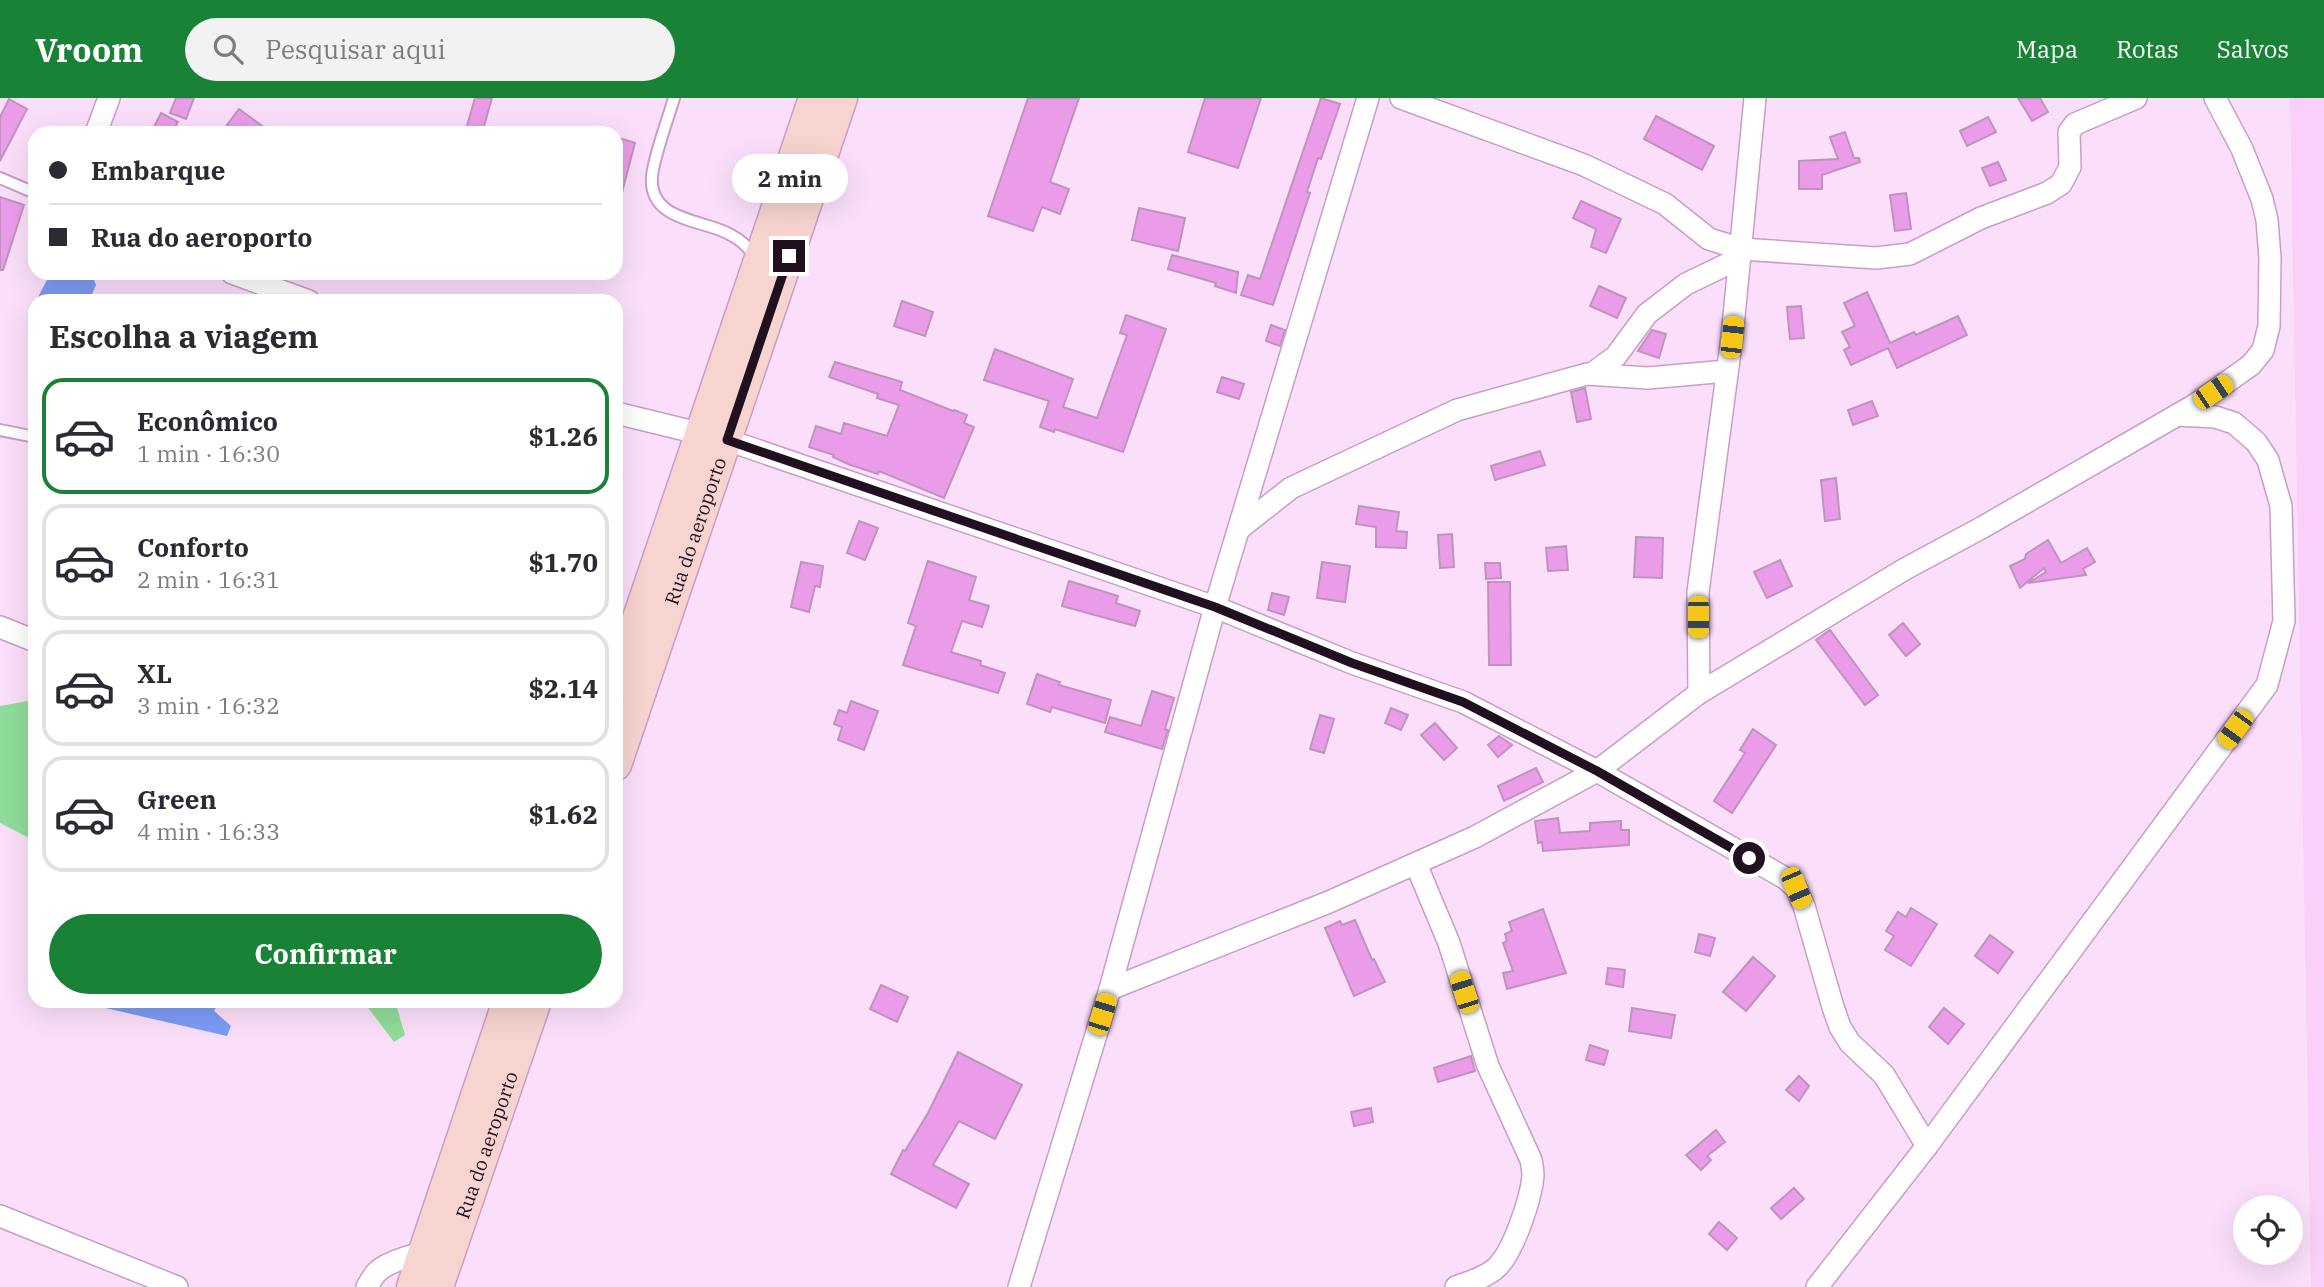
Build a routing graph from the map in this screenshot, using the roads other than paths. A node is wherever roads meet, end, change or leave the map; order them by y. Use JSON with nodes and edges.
{"nodes":[{"id":1,"x":109,"y":98,"type":"edge"},
{"id":2,"x":674,"y":98,"type":"edge"},
{"id":3,"x":814,"y":98,"type":"edge"},
{"id":4,"x":842,"y":98,"type":"edge"},
{"id":5,"x":1368,"y":98,"type":"edge"},
{"id":6,"x":1401,"y":98,"type":"edge"},
{"id":7,"x":1755,"y":98,"type":"edge"},
{"id":8,"x":2136,"y":98,"type":"edge"},
{"id":9,"x":2215,"y":98,"type":"edge"},
{"id":10,"x":99,"y":126,"type":"edge"},
{"id":11,"x":0,"y":178,"type":"edge"},
{"id":12,"x":28,"y":190,"type":"edge"},
{"id":13,"x":1740,"y":254,"type":"junction"},
{"id":14,"x":758,"y":262,"type":"junction"},
{"id":15,"x":251,"y":280,"type":"edge"},
{"id":16,"x":290,"y":294,"type":"edge"},
{"id":17,"x":1727,"y":370,"type":"junction"},
{"id":18,"x":1592,"y":374,"type":"junction"},
{"id":19,"x":2177,"y":415,"type":"junction"},
{"id":20,"x":623,"y":416,"type":"edge"},
{"id":21,"x":0,"y":430,"type":"edge"},
{"id":22,"x":28,"y":436,"type":"edge"},
{"id":23,"x":713,"y":438,"type":"junction"},
{"id":24,"x":1239,"y":529,"type":"junction"},
{"id":25,"x":1215,"y":607,"type":"junction"},
{"id":26,"x":0,"y":627,"type":"edge"},
{"id":27,"x":28,"y":638,"type":"edge"},
{"id":28,"x":623,"y":654,"type":"edge"},
{"id":29,"x":1699,"y":693,"type":"junction"},
{"id":30,"x":623,"y":741,"type":"edge"},
{"id":31,"x":1597,"y":771,"type":"junction"},
{"id":32,"x":1416,"y":864,"type":"junction"},
{"id":33,"x":1110,"y":989,"type":"junction"},
{"id":34,"x":507,"y":1008,"type":"edge"},
{"id":35,"x":533,"y":1008,"type":"edge"},
{"id":36,"x":1927,"y":1146,"type":"junction"},
{"id":37,"x":0,"y":1216,"type":"edge"},
{"id":38,"x":436,"y":1255,"type":"junction"},
{"id":39,"x":177,"y":1287,"type":"edge"},
{"id":40,"x":367,"y":1287,"type":"edge"},
{"id":41,"x":411,"y":1287,"type":"edge"},
{"id":42,"x":438,"y":1287,"type":"edge"},
{"id":43,"x":1019,"y":1287,"type":"edge"},
{"id":44,"x":1456,"y":1287,"type":"edge"},
{"id":45,"x":1817,"y":1287,"type":"edge"}],
"edges":[{"from":1,"to":10,"type":"street"},
{"from":2,"to":14,"type":"lane"},
{"from":3,"to":14,"type":"main road","name":"Rua do aeroporto"},
{"from":4,"to":23,"type":"main road","name":"Rua do aeroporto"},
{"from":5,"to":24,"type":"street"},
{"from":6,"to":13,"type":"street"},
{"from":7,"to":13,"type":"street"},
{"from":8,"to":13,"type":"street"},
{"from":9,"to":19,"type":"street"},
{"from":11,"to":12,"type":"lane"},
{"from":13,"to":17,"type":"street"},
{"from":13,"to":18,"type":"street"},
{"from":14,"to":23,"type":"main road","name":"Rua do aeroporto"},
{"from":15,"to":16,"type":"street"},
{"from":17,"to":18,"type":"street"},
{"from":17,"to":29,"type":"street"},
{"from":18,"to":24,"type":"street"},
{"from":19,"to":29,"type":"street"},
{"from":19,"to":36,"type":"street"},
{"from":20,"to":23,"type":"street"},
{"from":21,"to":22,"type":"lane"},
{"from":23,"to":25,"type":"street"},
{"from":23,"to":28,"type":"main road","name":"Rua do aeroporto"},
{"from":23,"to":30,"type":"main road","name":"Rua do aeroporto"},
{"from":24,"to":25,"type":"street"},
{"from":25,"to":31,"type":"street"},
{"from":25,"to":33,"type":"street"},
{"from":26,"to":27,"type":"street"},
{"from":29,"to":31,"type":"street"},
{"from":31,"to":32,"type":"street"},
{"from":31,"to":36,"type":"street"},
{"from":32,"to":33,"type":"street"},
{"from":32,"to":44,"type":"street"},
{"from":33,"to":43,"type":"street"},
{"from":34,"to":38,"type":"main road","name":"Rua do aeroporto"},
{"from":35,"to":38,"type":"main road","name":"Rua do aeroporto"},
{"from":36,"to":45,"type":"street"},
{"from":37,"to":39,"type":"street"},
{"from":38,"to":40,"type":"street"},
{"from":38,"to":41,"type":"main road","name":"Rua do aeroporto"},
{"from":38,"to":42,"type":"main road","name":"Rua do aeroporto"}]}
